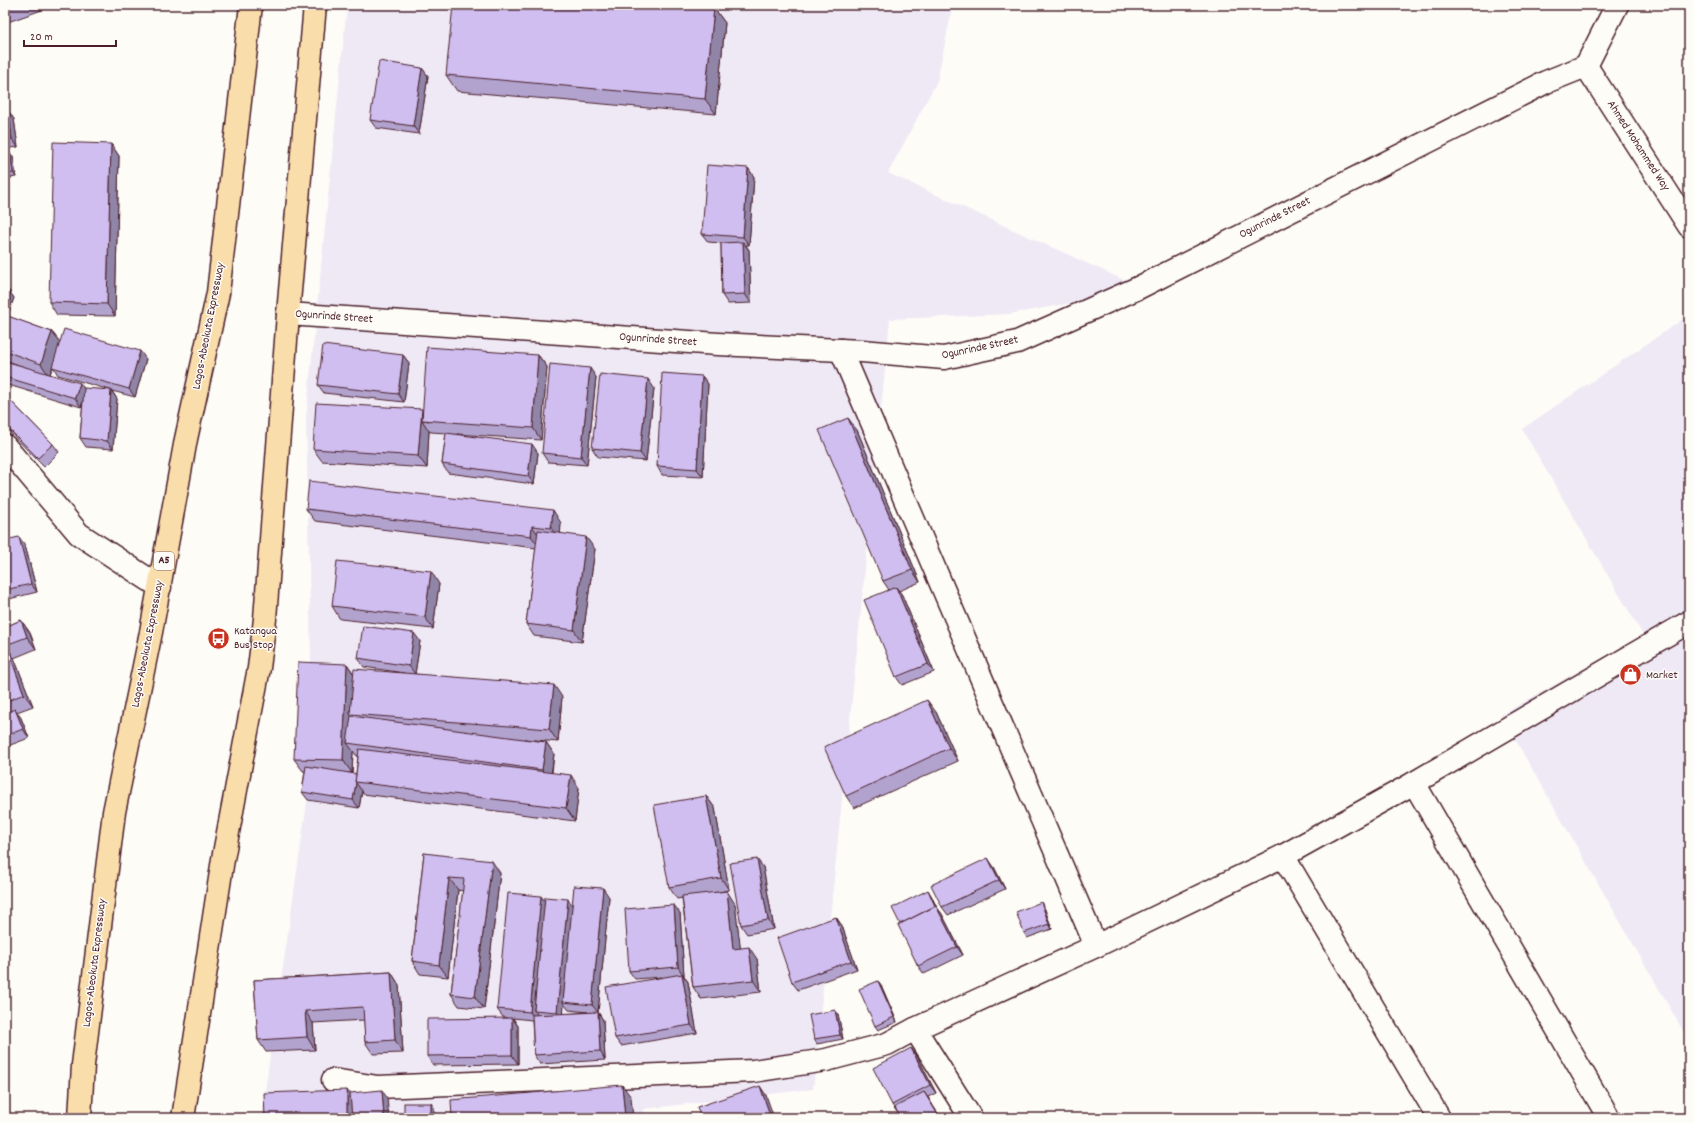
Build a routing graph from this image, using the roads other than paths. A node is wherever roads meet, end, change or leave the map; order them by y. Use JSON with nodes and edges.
{"nodes":[{"id":1,"x":251,"y":5,"type":"edge"},
{"id":2,"x":315,"y":5,"type":"edge"},
{"id":3,"x":1617,"y":5,"type":"edge"},
{"id":4,"x":1586,"y":66,"type":"junction"},
{"id":5,"x":1689,"y":226,"type":"edge"},
{"id":6,"x":288,"y":314,"type":"junction"},
{"id":7,"x":841,"y":350,"type":"junction"},
{"id":8,"x":5,"y":446,"type":"edge"},
{"id":9,"x":160,"y":587,"type":"junction"},
{"id":10,"x":1689,"y":622,"type":"edge"},
{"id":11,"x":1414,"y":783,"type":"junction"},
{"id":12,"x":1283,"y":856,"type":"junction"},
{"id":13,"x":1096,"y":946,"type":"junction"},
{"id":14,"x":915,"y":1029,"type":"junction"},
{"id":15,"x":333,"y":1080,"type":"dead end"},
{"id":16,"x":80,"y":1118,"type":"edge"},
{"id":17,"x":183,"y":1118,"type":"edge"},
{"id":18,"x":971,"y":1118,"type":"edge"},
{"id":19,"x":1439,"y":1118,"type":"edge"},
{"id":20,"x":1609,"y":1118,"type":"edge"}],
"edges":[{"from":1,"to":9,"type":"highway","name":"Lagos-Abeokuta Expressway","number":"A5"},
{"from":2,"to":6,"type":"highway"},
{"from":3,"to":4,"type":"street"},
{"from":4,"to":5,"type":"street","name":"Ahmed Mohammed Way"},
{"from":4,"to":7,"type":"street","name":"Ogunrinde Street"},
{"from":6,"to":7,"type":"street","name":"Ogunrinde Street"},
{"from":6,"to":17,"type":"highway"},
{"from":7,"to":13,"type":"street"},
{"from":8,"to":9,"type":"street"},
{"from":9,"to":16,"type":"highway","name":"Lagos-Abeokuta Expressway","number":"A5"},
{"from":10,"to":11,"type":"street"},
{"from":11,"to":12,"type":"street"},
{"from":11,"to":20,"type":"street"},
{"from":12,"to":13,"type":"street"},
{"from":12,"to":19,"type":"street"},
{"from":13,"to":14,"type":"street"},
{"from":14,"to":15,"type":"street"},
{"from":14,"to":18,"type":"street"}]}
